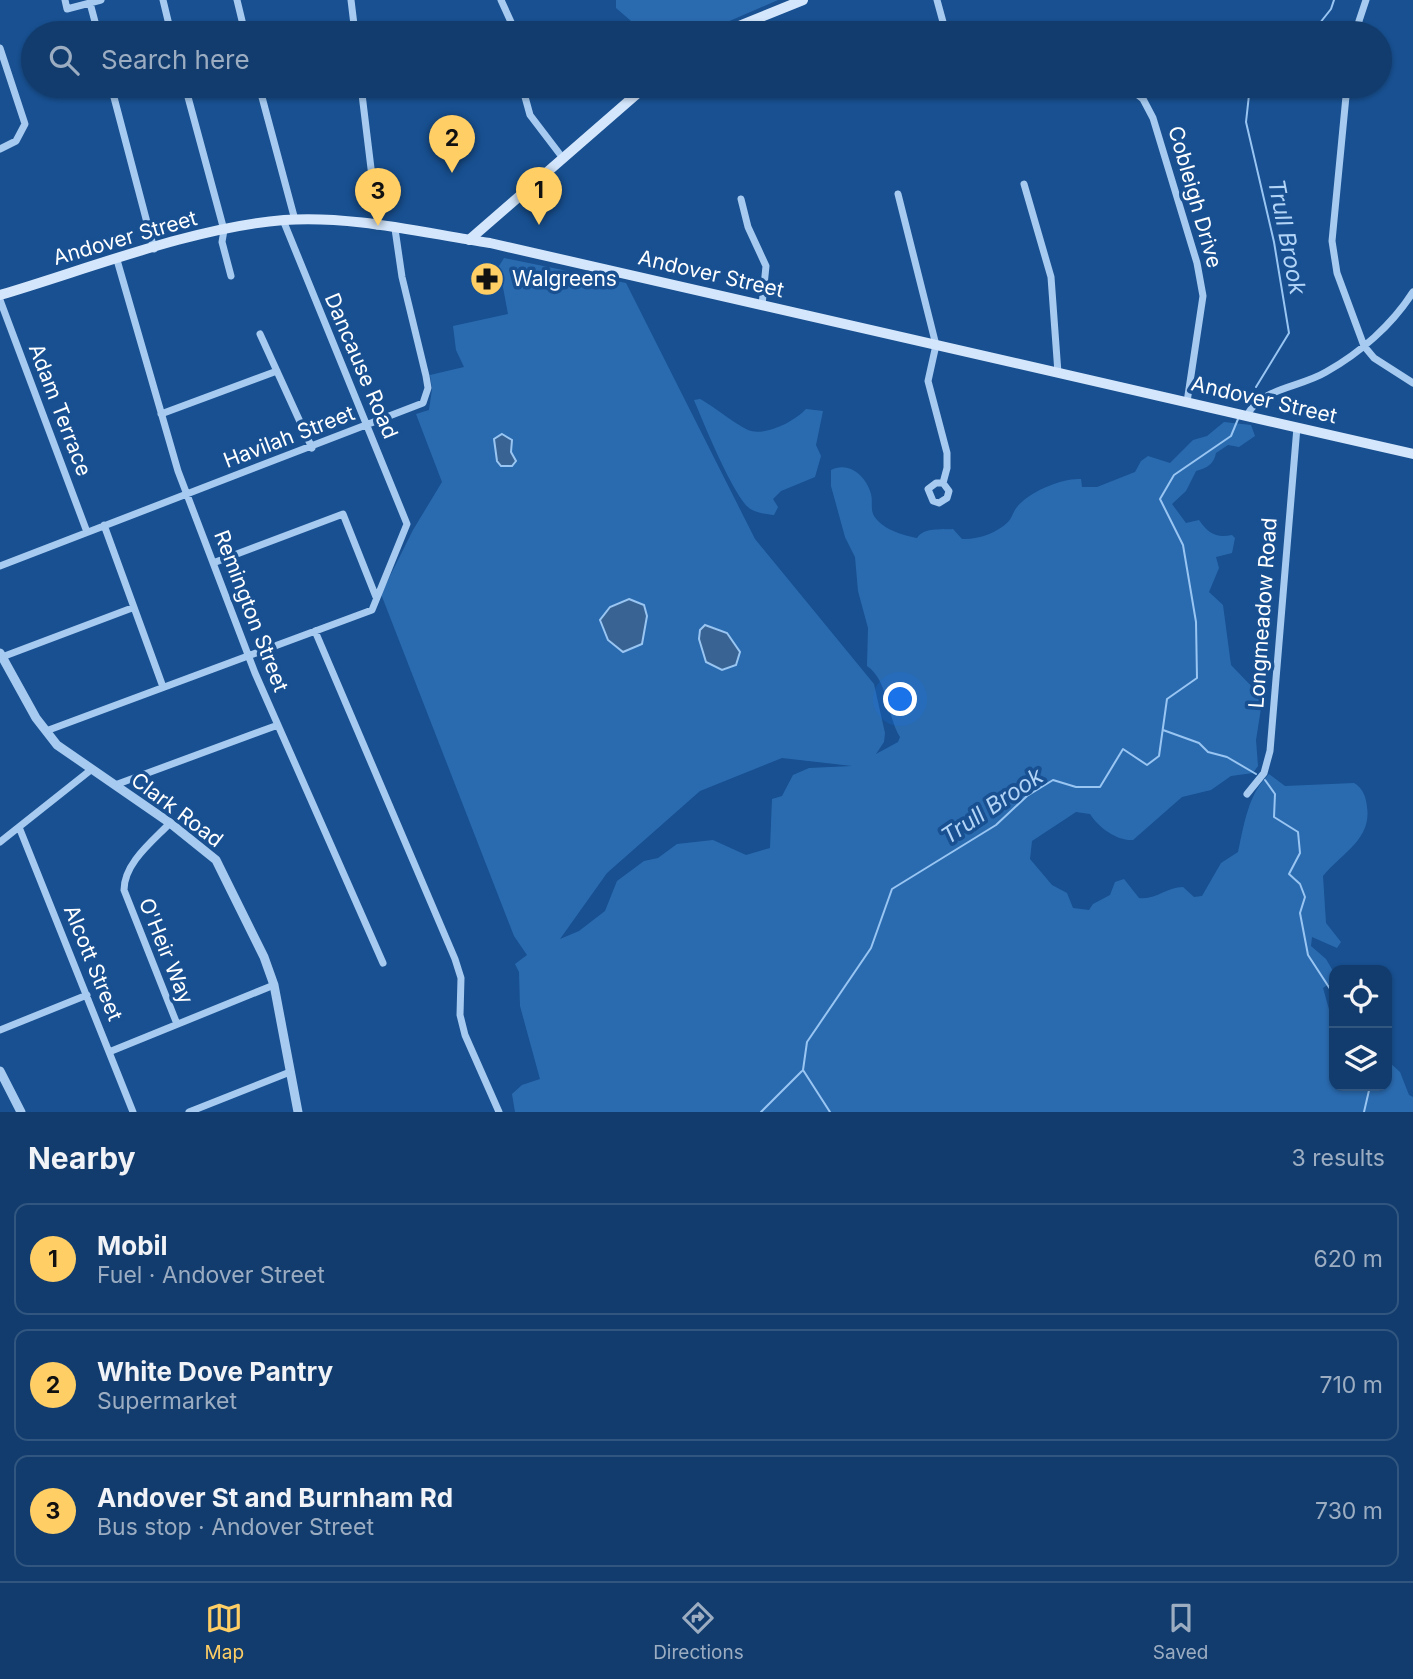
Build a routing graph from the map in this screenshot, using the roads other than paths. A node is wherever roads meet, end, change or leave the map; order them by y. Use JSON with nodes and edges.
{"nodes":[{"id":1,"x":65,"y":0,"type":"edge"},
{"id":2,"x":101,"y":0,"type":"edge"},
{"id":3,"x":163,"y":0,"type":"edge"},
{"id":4,"x":237,"y":0,"type":"edge"},
{"id":5,"x":351,"y":0,"type":"edge"},
{"id":6,"x":501,"y":0,"type":"edge"},
{"id":7,"x":803,"y":0,"type":"edge"},
{"id":8,"x":937,"y":0,"type":"edge"},
{"id":9,"x":1366,"y":0,"type":"edge"},
{"id":10,"x":90,"y":3,"type":"junction"},
{"id":11,"x":95,"y":21,"type":"edge"},
{"id":12,"x":169,"y":21,"type":"edge"},
{"id":13,"x":242,"y":21,"type":"edge"},
{"id":14,"x":354,"y":21,"type":"edge"},
{"id":15,"x":511,"y":21,"type":"edge"},
{"id":16,"x":751,"y":21,"type":"edge"},
{"id":17,"x":943,"y":21,"type":"edge"},
{"id":18,"x":1359,"y":21,"type":"edge"},
{"id":19,"x":0,"y":48,"type":"edge"},
{"id":20,"x":114,"y":98,"type":"edge"},
{"id":21,"x":188,"y":98,"type":"edge"},
{"id":22,"x":262,"y":98,"type":"edge"},
{"id":23,"x":362,"y":98,"type":"edge"},
{"id":24,"x":525,"y":98,"type":"edge"},
{"id":25,"x":632,"y":98,"type":"edge"},
{"id":26,"x":1141,"y":98,"type":"edge"},
{"id":27,"x":1346,"y":98,"type":"edge"},
{"id":28,"x":0,"y":149,"type":"edge"},
{"id":29,"x":562,"y":157,"type":"junction"},
{"id":30,"x":1024,"y":184,"type":"dead end"},
{"id":31,"x":898,"y":194,"type":"dead end"},
{"id":32,"x":741,"y":199,"type":"dead end"},
{"id":33,"x":283,"y":220,"type":"junction"},
{"id":34,"x":295,"y":220,"type":"junction"},
{"id":35,"x":378,"y":226,"type":"junction"},
{"id":36,"x":395,"y":229,"type":"junction"},
{"id":37,"x":224,"y":230,"type":"junction"},
{"id":38,"x":469,"y":240,"type":"junction"},
{"id":39,"x":154,"y":249,"type":"junction"},
{"id":40,"x":117,"y":260,"type":"junction"},
{"id":41,"x":231,"y":276,"type":"dead end"},
{"id":42,"x":1413,"y":292,"type":"edge"},
{"id":43,"x":0,"y":295,"type":"edge"},
{"id":44,"x":0,"y":300,"type":"edge"},
{"id":45,"x":762,"y":305,"type":"junction"},
{"id":46,"x":260,"y":334,"type":"dead end"},
{"id":47,"x":936,"y":345,"type":"junction"},
{"id":48,"x":1364,"y":346,"type":"junction"},
{"id":49,"x":277,"y":371,"type":"junction"},
{"id":50,"x":1058,"y":373,"type":"junction"},
{"id":51,"x":1413,"y":383,"type":"edge"},
{"id":52,"x":1187,"y":402,"type":"junction"},
{"id":53,"x":161,"y":414,"type":"junction"},
{"id":54,"x":1247,"y":415,"type":"junction"},
{"id":55,"x":367,"y":425,"type":"junction"},
{"id":56,"x":1297,"y":427,"type":"junction"},
{"id":57,"x":312,"y":448,"type":"junction"},
{"id":58,"x":1413,"y":454,"type":"edge"},
{"id":59,"x":943,"y":484,"type":"dead end"},
{"id":60,"x":187,"y":495,"type":"junction"},
{"id":61,"x":104,"y":525,"type":"junction"},
{"id":62,"x":87,"y":532,"type":"junction"},
{"id":63,"x":213,"y":563,"type":"junction"},
{"id":64,"x":0,"y":566,"type":"edge"},
{"id":65,"x":377,"y":598,"type":"junction"},
{"id":66,"x":132,"y":608,"type":"junction"},
{"id":67,"x":315,"y":631,"type":"junction"},
{"id":68,"x":1,"y":655,"type":"edge"},
{"id":69,"x":248,"y":655,"type":"junction"},
{"id":70,"x":163,"y":687,"type":"junction"},
{"id":71,"x":278,"y":725,"type":"junction"},
{"id":72,"x":46,"y":731,"type":"junction"},
{"id":73,"x":92,"y":769,"type":"junction"},
{"id":74,"x":115,"y":785,"type":"junction"},
{"id":75,"x":1247,"y":794,"type":"dead end"},
{"id":76,"x":170,"y":823,"type":"junction"},
{"id":77,"x":19,"y":827,"type":"junction"},
{"id":78,"x":0,"y":842,"type":"edge"},
{"id":79,"x":383,"y":963,"type":"dead end"},
{"id":80,"x":274,"y":985,"type":"junction"},
{"id":81,"x":87,"y":995,"type":"junction"},
{"id":82,"x":177,"y":1024,"type":"junction"},
{"id":83,"x":0,"y":1030,"type":"edge"},
{"id":84,"x":109,"y":1052,"type":"junction"},
{"id":85,"x":0,"y":1071,"type":"edge"},
{"id":86,"x":290,"y":1072,"type":"junction"},
{"id":87,"x":21,"y":1112,"type":"edge"},
{"id":88,"x":133,"y":1112,"type":"edge"},
{"id":89,"x":189,"y":1112,"type":"edge"},
{"id":90,"x":298,"y":1112,"type":"edge"},
{"id":91,"x":499,"y":1112,"type":"edge"}],
"edges":[{"from":1,"to":10,"type":"street"},
{"from":2,"to":10,"type":"street"},
{"from":3,"to":12,"type":"street"},
{"from":4,"to":13,"type":"street"},
{"from":5,"to":14,"type":"street"},
{"from":6,"to":15,"type":"street"},
{"from":7,"to":16,"type":"main road"},
{"from":8,"to":17,"type":"street"},
{"from":9,"to":18,"type":"street"},
{"from":10,"to":11,"type":"street"},
{"from":19,"to":28,"type":"street"},
{"from":20,"to":39,"type":"street"},
{"from":21,"to":37,"type":"street"},
{"from":22,"to":34,"type":"street"},
{"from":23,"to":35,"type":"street"},
{"from":24,"to":29,"type":"street"},
{"from":25,"to":29,"type":"main road"},
{"from":26,"to":52,"type":"street","name":"Cobleigh Drive"},
{"from":27,"to":48,"type":"street"},
{"from":29,"to":38,"type":"main road"},
{"from":30,"to":50,"type":"street"},
{"from":31,"to":47,"type":"street"},
{"from":32,"to":45,"type":"street"},
{"from":33,"to":34,"type":"main road","name":"Andover Street"},
{"from":33,"to":37,"type":"main road","name":"Andover Street"},
{"from":33,"to":55,"type":"street","name":"Dancause Road"},
{"from":34,"to":35,"type":"main road","name":"Andover Street"},
{"from":35,"to":36,"type":"main road","name":"Andover Street"},
{"from":36,"to":38,"type":"main road","name":"Andover Street"},
{"from":36,"to":55,"type":"street","name":"Havilah Street"},
{"from":37,"to":39,"type":"main road","name":"Andover Street"},
{"from":37,"to":41,"type":"street"},
{"from":38,"to":45,"type":"main road","name":"Andover Street"},
{"from":39,"to":40,"type":"main road","name":"Andover Street"},
{"from":40,"to":43,"type":"main road","name":"Andover Street"},
{"from":40,"to":53,"type":"street","name":"Remington Street"},
{"from":42,"to":48,"type":"street"},
{"from":44,"to":62,"type":"street","name":"Adam Terrace"},
{"from":45,"to":47,"type":"main road","name":"Andover Street"},
{"from":46,"to":49,"type":"street"},
{"from":47,"to":50,"type":"main road","name":"Andover Street"},
{"from":47,"to":59,"type":"street"},
{"from":48,"to":51,"type":"street"},
{"from":48,"to":54,"type":"street"},
{"from":49,"to":53,"type":"street"},
{"from":49,"to":57,"type":"street"},
{"from":50,"to":52,"type":"main road","name":"Andover Street"},
{"from":52,"to":54,"type":"main road","name":"Andover Street"},
{"from":53,"to":60,"type":"street","name":"Remington Street"},
{"from":54,"to":56,"type":"main road","name":"Andover Street"},
{"from":55,"to":57,"type":"street","name":"Havilah Street"},
{"from":55,"to":65,"type":"street","name":"Dancause Road"},
{"from":56,"to":58,"type":"main road","name":"Andover Street"},
{"from":56,"to":75,"type":"street","name":"Longmeadow Road"},
{"from":57,"to":60,"type":"street","name":"Havilah Street"},
{"from":60,"to":61,"type":"street","name":"Havilah Street"},
{"from":60,"to":63,"type":"street","name":"Remington Street"},
{"from":61,"to":62,"type":"street","name":"Havilah Street"},
{"from":61,"to":66,"type":"street"},
{"from":62,"to":64,"type":"street","name":"Havilah Street"},
{"from":63,"to":65,"type":"street"},
{"from":63,"to":69,"type":"street","name":"Remington Street"},
{"from":65,"to":67,"type":"street"},
{"from":66,"to":68,"type":"street"},
{"from":66,"to":70,"type":"street"},
{"from":67,"to":69,"type":"street"},
{"from":67,"to":91,"type":"street"},
{"from":68,"to":72,"type":"street","name":"Clark Road"},
{"from":69,"to":70,"type":"street"},
{"from":69,"to":71,"type":"street","name":"Remington Street"},
{"from":70,"to":72,"type":"street"},
{"from":71,"to":74,"type":"street"},
{"from":71,"to":79,"type":"street","name":"Remington Street"},
{"from":72,"to":73,"type":"street","name":"Clark Road"},
{"from":73,"to":74,"type":"street","name":"Clark Road"},
{"from":73,"to":77,"type":"street"},
{"from":74,"to":76,"type":"street","name":"Clark Road"},
{"from":76,"to":80,"type":"street","name":"Clark Road"},
{"from":76,"to":82,"type":"street","name":"O'Heir Way"},
{"from":77,"to":78,"type":"street"},
{"from":77,"to":81,"type":"street","name":"Alcott Street"},
{"from":80,"to":82,"type":"street"},
{"from":80,"to":86,"type":"street","name":"Clark Road"},
{"from":81,"to":83,"type":"street"},
{"from":81,"to":84,"type":"street","name":"Alcott Street"},
{"from":82,"to":84,"type":"street"},
{"from":84,"to":88,"type":"street","name":"Alcott Street"},
{"from":85,"to":87,"type":"street"},
{"from":86,"to":89,"type":"street"},
{"from":86,"to":90,"type":"street","name":"Clark Road"}]}
